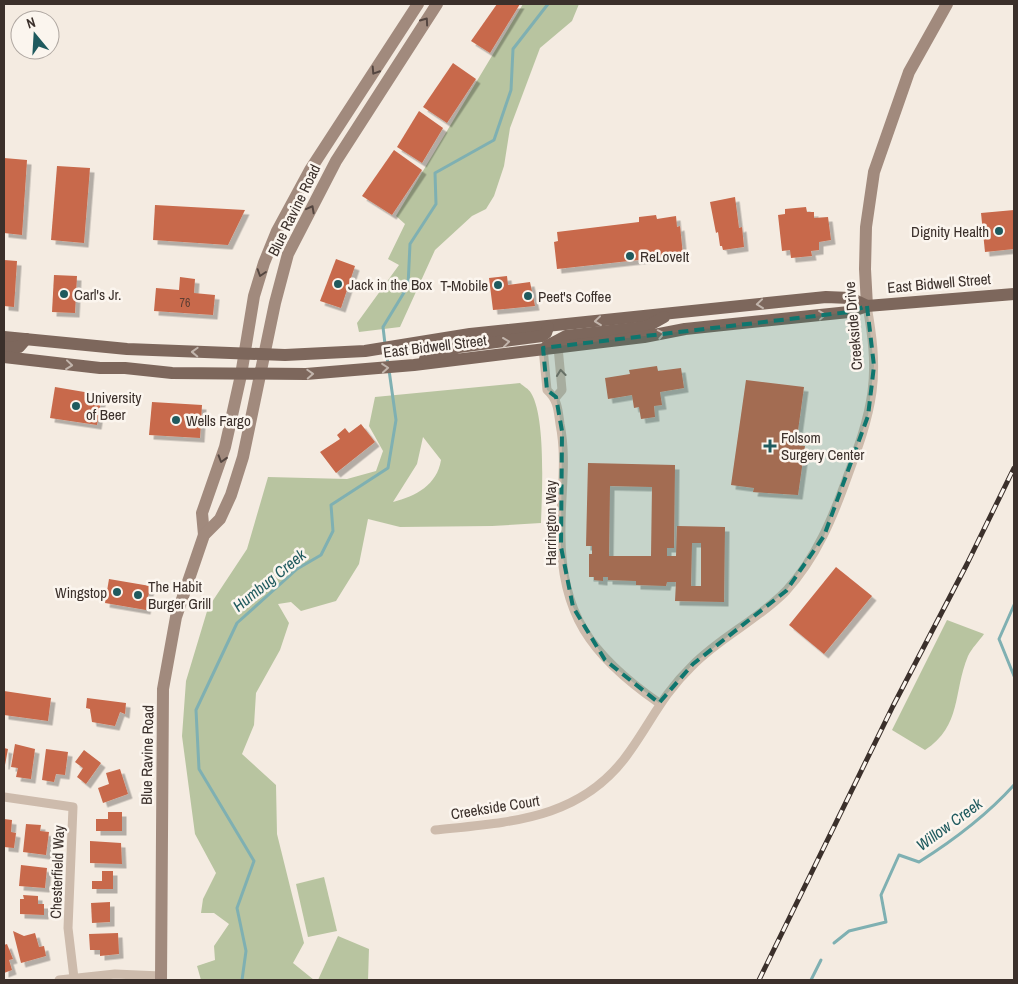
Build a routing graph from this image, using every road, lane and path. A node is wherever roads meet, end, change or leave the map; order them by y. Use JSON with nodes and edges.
{"nodes":[{"id":1,"x":418,"y":4,"type":"edge"},
{"id":2,"x":437,"y":4,"type":"edge"},
{"id":3,"x":947,"y":4,"type":"edge"},
{"id":4,"x":334,"y":133,"type":"junction"},
{"id":5,"x":323,"y":187,"type":"junction"},
{"id":6,"x":1014,"y":294,"type":"edge"},
{"id":7,"x":867,"y":306,"type":"junction"},
{"id":8,"x":670,"y":313,"type":"junction"},
{"id":9,"x":548,"y":327,"type":"junction"},
{"id":10,"x":4,"y":337,"type":"edge"},
{"id":11,"x":26,"y":339,"type":"junction"},
{"id":12,"x":558,"y":347,"type":"junction"},
{"id":13,"x":4,"y":348,"type":"edge"},
{"id":14,"x":122,"y":348,"type":"junction"},
{"id":15,"x":543,"y":348,"type":"junction"},
{"id":16,"x":244,"y":353,"type":"junction"},
{"id":17,"x":265,"y":354,"type":"junction"},
{"id":18,"x":4,"y":357,"type":"edge"},
{"id":19,"x":36,"y":361,"type":"junction"},
{"id":20,"x":408,"y":366,"type":"junction"},
{"id":21,"x":241,"y":375,"type":"junction"},
{"id":22,"x":261,"y":375,"type":"junction"},
{"id":23,"x":556,"y":398,"type":"junction"},
{"id":24,"x":204,"y":536,"type":"junction"},
{"id":25,"x":659,"y":703,"type":"junction"},
{"id":26,"x":4,"y":797,"type":"edge"},
{"id":27,"x":435,"y":830,"type":"dead end"},
{"id":28,"x":74,"y":978,"type":"junction"},
{"id":29,"x":161,"y":978,"type":"edge"},
{"id":30,"x":59,"y":980,"type":"edge"}],
"edges":[{"from":1,"to":4,"type":"main road","name":"Blue Ravine Road","one_way":true},
{"from":5,"to":2,"type":"main road","name":"Blue Ravine Road","one_way":true},
{"from":3,"to":7,"type":"main road","name":"Creekside Drive"},
{"from":4,"to":5,"type":"main road"},
{"from":4,"to":16,"type":"main road","name":"Blue Ravine Road","one_way":true},
{"from":17,"to":5,"type":"main road","name":"Blue Ravine Road","one_way":true},
{"from":6,"to":7,"type":"main road","name":"East Bidwell Street"},
{"from":7,"to":8,"type":"main road","name":"East Bidwell Street","one_way":true},
{"from":12,"to":7,"type":"main road","name":"East Bidwell Street","one_way":true},
{"from":7,"to":25,"type":"street","name":"Creekside Drive"},
{"from":8,"to":9,"type":"main road","name":"East Bidwell Street","one_way":true},
{"from":8,"to":15,"type":"main road"},
{"from":9,"to":17,"type":"main road","name":"East Bidwell Street"},
{"from":20,"to":9,"type":"main road","one_way":true},
{"from":10,"to":11,"type":"main road","name":"East Bidwell Street"},
{"from":11,"to":13,"type":"main road"},
{"from":11,"to":14,"type":"main road","name":"East Bidwell Street"},
{"from":12,"to":15,"type":"main road","name":"East Bidwell Street"},
{"from":23,"to":12,"type":"street","name":"Harrington Way","one_way":true},
{"from":16,"to":14,"type":"main road","name":"East Bidwell Street","one_way":true},
{"from":14,"to":19,"type":"main road"},
{"from":15,"to":20,"type":"main road","name":"East Bidwell Street"},
{"from":15,"to":23,"type":"street","name":"Harrington Way"},
{"from":16,"to":17,"type":"main road","name":"East Bidwell Street"},
{"from":16,"to":21,"type":"main road","name":"Blue Ravine Road"},
{"from":17,"to":22,"type":"main road","name":"Blue Ravine Road"},
{"from":18,"to":19,"type":"main road","name":"East Bidwell Street"},
{"from":19,"to":21,"type":"main road","name":"East Bidwell Street","one_way":true},
{"from":22,"to":20,"type":"main road","name":"East Bidwell Street","one_way":true},
{"from":21,"to":22,"type":"main road","name":"East Bidwell Street"},
{"from":21,"to":24,"type":"main road","name":"Blue Ravine Road","one_way":true},
{"from":22,"to":24,"type":"main road","name":"Blue Ravine Road"},
{"from":23,"to":25,"type":"street","name":"Harrington Way"},
{"from":24,"to":29,"type":"main road","name":"Blue Ravine Road"},
{"from":25,"to":27,"type":"street","name":"Creekside Court"},
{"from":26,"to":28,"type":"street","name":"Chesterfield Way"},
{"from":28,"to":29,"type":"street"},
{"from":28,"to":30,"type":"street"}]}
